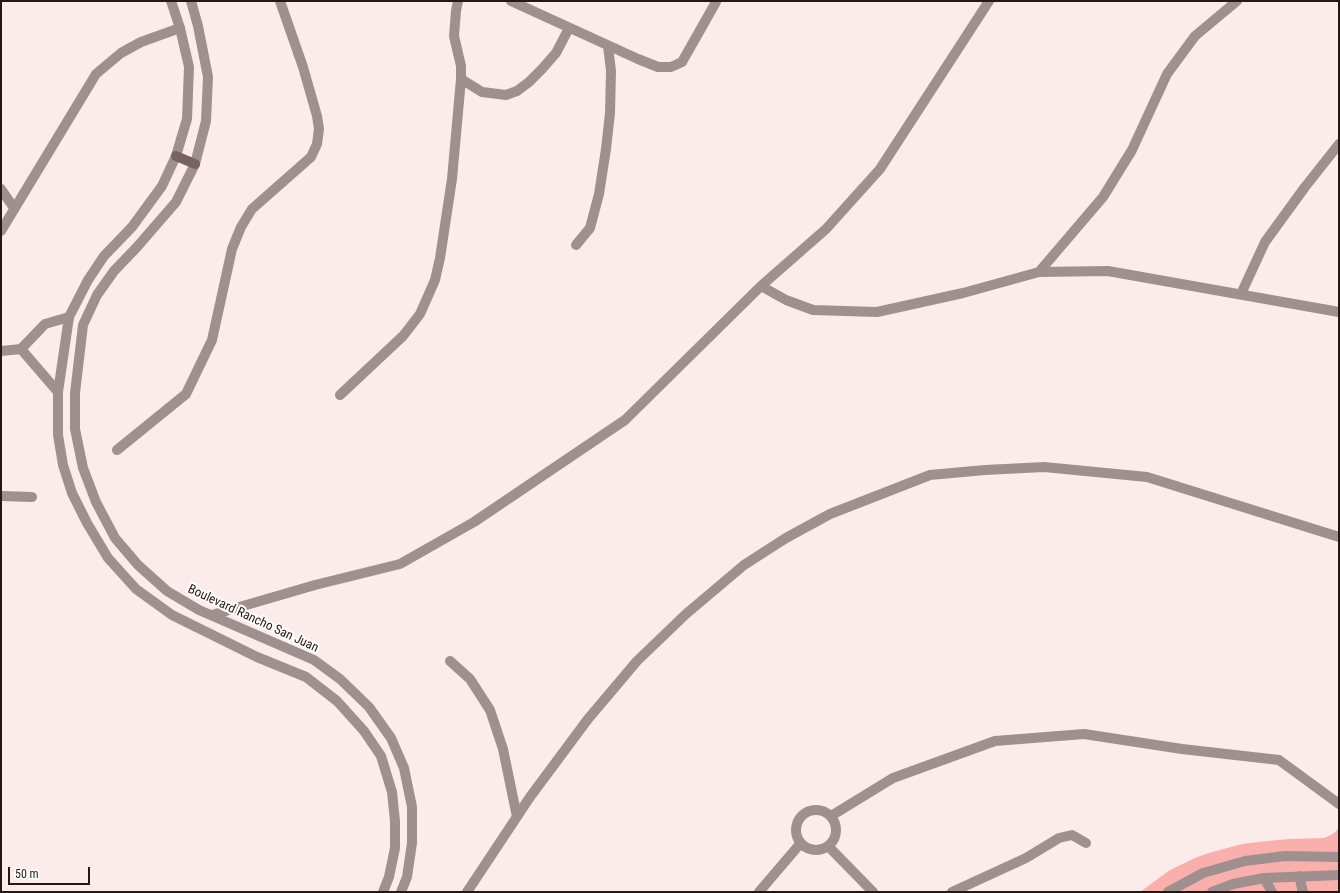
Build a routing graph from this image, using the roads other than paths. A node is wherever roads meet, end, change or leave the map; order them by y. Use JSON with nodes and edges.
{"nodes":[{"id":1,"x":171,"y":1,"type":"edge"},
{"id":2,"x":191,"y":1,"type":"edge"},
{"id":3,"x":280,"y":1,"type":"edge"},
{"id":4,"x":458,"y":1,"type":"edge"},
{"id":5,"x":511,"y":1,"type":"edge"},
{"id":6,"x":989,"y":1,"type":"edge"},
{"id":7,"x":1237,"y":1,"type":"edge"},
{"id":8,"x":716,"y":2,"type":"dead end"},
{"id":9,"x":180,"y":28,"type":"junction"},
{"id":10,"x":569,"y":28,"type":"junction"},
{"id":11,"x":608,"y":46,"type":"junction"},
{"id":12,"x":461,"y":79,"type":"junction"},
{"id":13,"x":1339,"y":144,"type":"edge"},
{"id":14,"x":176,"y":156,"type":"junction"},
{"id":15,"x":195,"y":164,"type":"junction"},
{"id":16,"x":1,"y":189,"type":"edge"},
{"id":17,"x":14,"y":208,"type":"junction"},
{"id":18,"x":1,"y":231,"type":"edge"},
{"id":19,"x":576,"y":245,"type":"dead end"},
{"id":20,"x":1039,"y":272,"type":"junction"},
{"id":21,"x":761,"y":286,"type":"junction"},
{"id":22,"x":1241,"y":294,"type":"junction"},
{"id":23,"x":1339,"y":312,"type":"edge"},
{"id":24,"x":69,"y":317,"type":"junction"},
{"id":25,"x":21,"y":349,"type":"junction"},
{"id":26,"x":1,"y":351,"type":"edge"},
{"id":27,"x":58,"y":392,"type":"junction"},
{"id":28,"x":340,"y":395,"type":"dead end"},
{"id":29,"x":117,"y":450,"type":"dead end"},
{"id":30,"x":1,"y":496,"type":"edge"},
{"id":31,"x":32,"y":497,"type":"dead end"},
{"id":32,"x":1339,"y":537,"type":"edge"},
{"id":33,"x":212,"y":616,"type":"junction"},
{"id":34,"x":450,"y":661,"type":"dead end"},
{"id":35,"x":1339,"y":804,"type":"edge"},
{"id":36,"x":831,"y":816,"type":"junction"},
{"id":37,"x":517,"y":817,"type":"junction"},
{"id":38,"x":1086,"y":843,"type":"dead end"},
{"id":39,"x":800,"y":844,"type":"junction"},
{"id":40,"x":830,"y":847,"type":"junction"},
{"id":41,"x":1339,"y":857,"type":"edge"},
{"id":42,"x":1339,"y":875,"type":"edge"},
{"id":43,"x":1299,"y":876,"type":"junction"},
{"id":44,"x":1264,"y":878,"type":"junction"},
{"id":45,"x":383,"y":892,"type":"edge"},
{"id":46,"x":401,"y":892,"type":"edge"},
{"id":47,"x":467,"y":892,"type":"edge"},
{"id":48,"x":758,"y":892,"type":"edge"},
{"id":49,"x":873,"y":892,"type":"edge"},
{"id":50,"x":952,"y":892,"type":"edge"},
{"id":51,"x":1168,"y":892,"type":"edge"},
{"id":52,"x":1212,"y":892,"type":"edge"},
{"id":53,"x":1272,"y":892,"type":"edge"},
{"id":54,"x":1303,"y":892,"type":"edge"}],
"edges":[{"from":1,"to":9,"type":"street"},
{"from":2,"to":15,"type":"street","name":"Boulevard Rancho San Juan"},
{"from":3,"to":29,"type":"street"},
{"from":4,"to":12,"type":"street"},
{"from":5,"to":10,"type":"street"},
{"from":6,"to":21,"type":"street"},
{"from":7,"to":20,"type":"street"},
{"from":8,"to":11,"type":"street"},
{"from":9,"to":14,"type":"street"},
{"from":9,"to":17,"type":"street"},
{"from":10,"to":11,"type":"street"},
{"from":10,"to":12,"type":"street"},
{"from":11,"to":19,"type":"street"},
{"from":12,"to":28,"type":"street"},
{"from":13,"to":22,"type":"street"},
{"from":14,"to":15,"type":"main road"},
{"from":14,"to":24,"type":"street"},
{"from":15,"to":33,"type":"street","name":"Boulevard Rancho San Juan"},
{"from":16,"to":17,"type":"street"},
{"from":17,"to":18,"type":"street"},
{"from":20,"to":21,"type":"street"},
{"from":20,"to":22,"type":"street"},
{"from":21,"to":33,"type":"street"},
{"from":22,"to":23,"type":"street"},
{"from":24,"to":25,"type":"street"},
{"from":24,"to":27,"type":"street"},
{"from":25,"to":26,"type":"street"},
{"from":25,"to":27,"type":"street"},
{"from":27,"to":45,"type":"street"},
{"from":30,"to":31,"type":"street"},
{"from":32,"to":37,"type":"street"},
{"from":33,"to":46,"type":"street","name":"Boulevard Rancho San Juan"},
{"from":34,"to":37,"type":"street"},
{"from":35,"to":36,"type":"street"},
{"from":36,"to":39,"type":"street"},
{"from":36,"to":40,"type":"street"},
{"from":37,"to":47,"type":"street"},
{"from":38,"to":50,"type":"street"},
{"from":39,"to":40,"type":"street"},
{"from":39,"to":48,"type":"street"},
{"from":40,"to":49,"type":"street"},
{"from":41,"to":51,"type":"street"},
{"from":42,"to":43,"type":"street"},
{"from":43,"to":44,"type":"street"},
{"from":43,"to":54,"type":"street"},
{"from":44,"to":52,"type":"street"},
{"from":44,"to":53,"type":"street"}]}
